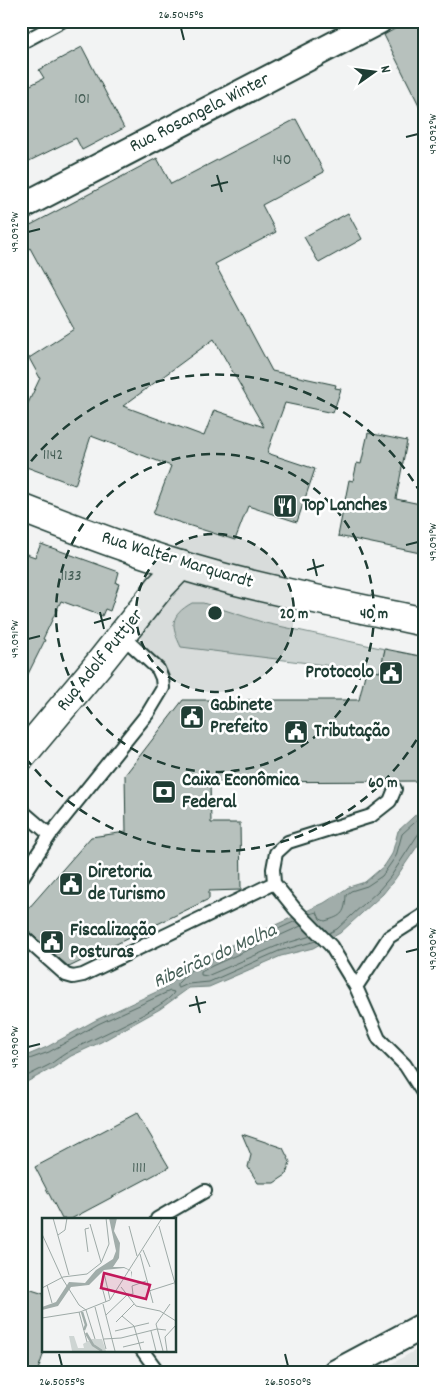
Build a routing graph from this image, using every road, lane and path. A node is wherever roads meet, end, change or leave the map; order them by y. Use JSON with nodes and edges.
{"nodes":[{"id":1,"x":62,"y":21,"type":"edge"},
{"id":2,"x":379,"y":21,"type":"edge"},
{"id":3,"x":21,"y":43,"type":"edge"},
{"id":4,"x":21,"y":207,"type":"edge"},
{"id":5,"x":21,"y":508,"type":"edge"},
{"id":6,"x":181,"y":565,"type":"junction"},
{"id":7,"x":425,"y":622,"type":"edge"},
{"id":8,"x":122,"y":636,"type":"junction"},
{"id":9,"x":21,"y":757,"type":"edge"},
{"id":10,"x":395,"y":789,"type":"dead end"},
{"id":11,"x":21,"y":810,"type":"edge"},
{"id":12,"x":50,"y":835,"type":"junction"},
{"id":13,"x":21,"y":879,"type":"edge"},
{"id":14,"x":274,"y":883,"type":"junction"},
{"id":15,"x":425,"y":914,"type":"edge"},
{"id":16,"x":21,"y":935,"type":"edge"},
{"id":17,"x":356,"y":988,"type":"junction"},
{"id":18,"x":425,"y":1096,"type":"edge"},
{"id":19,"x":205,"y":1191,"type":"dead end"},
{"id":20,"x":159,"y":1218,"type":"edge"},
{"id":21,"x":425,"y":1325,"type":"edge"},
{"id":22,"x":144,"y":1352,"type":"edge"},
{"id":23,"x":160,"y":1373,"type":"edge"},
{"id":24,"x":335,"y":1373,"type":"edge"}],
"edges":[{"from":1,"to":3,"type":"lane"},
{"from":2,"to":4,"type":"street","name":"Rua Rosangela Winter"},
{"from":5,"to":6,"type":"main road","name":"Rua Walter Marquardt"},
{"from":6,"to":7,"type":"main road","name":"Rua Walter Marquardt"},
{"from":6,"to":8,"type":"main road","name":"Rua Adolf Puttjer"},
{"from":8,"to":9,"type":"main road","name":"Rua Adolf Puttjer"},
{"from":8,"to":12,"type":"lane"},
{"from":10,"to":14,"type":"lane"},
{"from":11,"to":12,"type":"lane"},
{"from":12,"to":13,"type":"lane"},
{"from":14,"to":16,"type":"lane"},
{"from":14,"to":17,"type":"lane"},
{"from":15,"to":17,"type":"lane"},
{"from":17,"to":18,"type":"lane"},
{"from":19,"to":20,"type":"lane"},
{"from":21,"to":24,"type":"street"},
{"from":22,"to":23,"type":"lane"}]}
